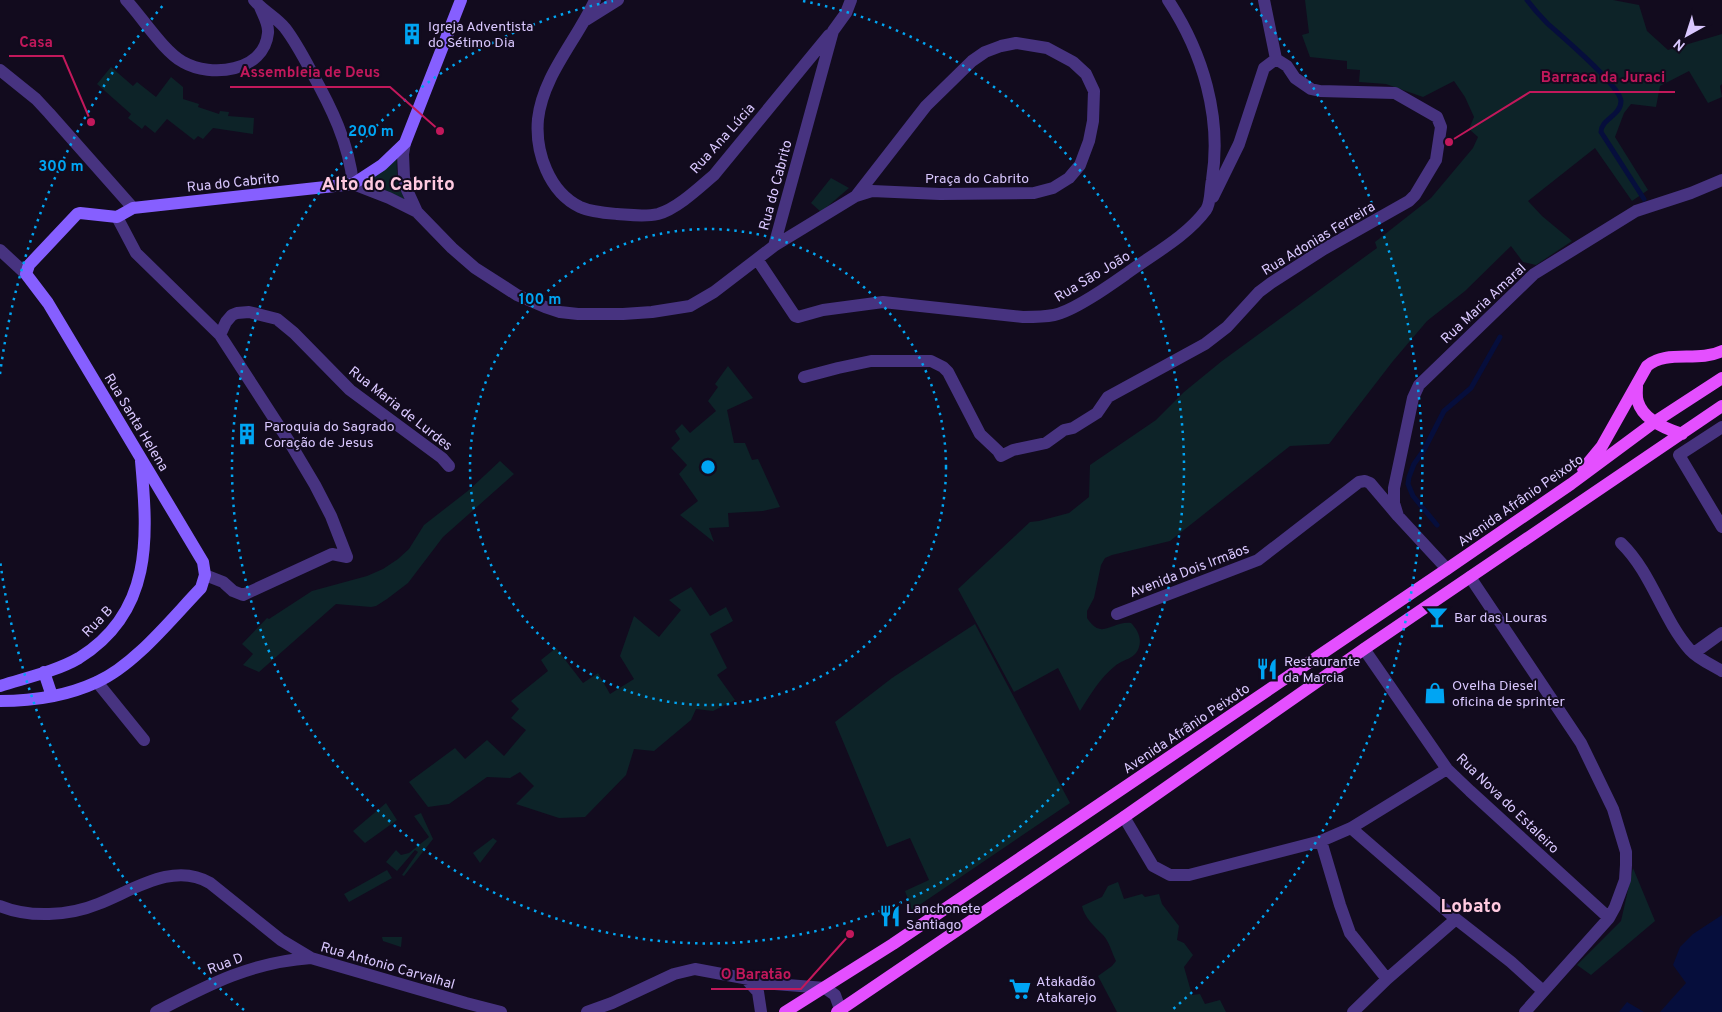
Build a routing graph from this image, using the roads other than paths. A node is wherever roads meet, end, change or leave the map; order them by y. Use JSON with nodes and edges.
{"nodes":[{"id":1,"x":126,"y":0,"type":"edge"},
{"id":2,"x":595,"y":0,"type":"edge"},
{"id":3,"x":618,"y":0,"type":"edge"},
{"id":4,"x":851,"y":0,"type":"edge"},
{"id":5,"x":862,"y":0,"type":"edge"},
{"id":6,"x":1168,"y":0,"type":"edge"},
{"id":7,"x":1264,"y":0,"type":"edge"},
{"id":8,"x":459,"y":1,"type":"edge"},
{"id":9,"x":257,"y":4,"type":"edge"},
{"id":10,"x":846,"y":13,"type":"junction"},
{"id":11,"x":586,"y":20,"type":"junction"},
{"id":12,"x":833,"y":31,"type":"junction"},
{"id":13,"x":1276,"y":60,"type":"junction"},
{"id":14,"x":0,"y":70,"type":"edge"},
{"id":15,"x":405,"y":143,"type":"junction"},
{"id":16,"x":1722,"y":180,"type":"edge"},
{"id":17,"x":353,"y":184,"type":"junction"},
{"id":18,"x":856,"y":196,"type":"junction"},
{"id":19,"x":133,"y":208,"type":"junction"},
{"id":20,"x":1207,"y":208,"type":"junction"},
{"id":21,"x":417,"y":212,"type":"junction"},
{"id":22,"x":118,"y":217,"type":"junction"},
{"id":23,"x":774,"y":246,"type":"junction"},
{"id":24,"x":0,"y":250,"type":"edge"},
{"id":25,"x":757,"y":259,"type":"junction"},
{"id":26,"x":26,"y":274,"type":"junction"},
{"id":27,"x":220,"y":335,"type":"junction"},
{"id":28,"x":1722,"y":351,"type":"edge"},
{"id":29,"x":804,"y":378,"type":"dead end"},
{"id":30,"x":1722,"y":378,"type":"edge"},
{"id":31,"x":1637,"y":386,"type":"junction"},
{"id":32,"x":1722,"y":406,"type":"edge"},
{"id":33,"x":1656,"y":421,"type":"junction"},
{"id":34,"x":1722,"y":427,"type":"edge"},
{"id":35,"x":1682,"y":434,"type":"junction"},
{"id":36,"x":141,"y":458,"type":"junction"},
{"id":37,"x":449,"y":466,"type":"dead end"},
{"id":38,"x":1571,"y":484,"type":"junction"},
{"id":39,"x":1398,"y":516,"type":"junction"},
{"id":40,"x":1722,"y":527,"type":"edge"},
{"id":41,"x":1621,"y":543,"type":"dead end"},
{"id":42,"x":1448,"y":569,"type":"junction"},
{"id":43,"x":205,"y":575,"type":"junction"},
{"id":44,"x":1470,"y":577,"type":"junction"},
{"id":45,"x":1117,"y":614,"type":"dead end"},
{"id":46,"x":1722,"y":633,"type":"edge"},
{"id":47,"x":1364,"y":649,"type":"junction"},
{"id":48,"x":1694,"y":653,"type":"junction"},
{"id":49,"x":44,"y":672,"type":"junction"},
{"id":50,"x":1722,"y":672,"type":"edge"},
{"id":51,"x":97,"y":682,"type":"junction"},
{"id":52,"x":0,"y":686,"type":"edge"},
{"id":53,"x":52,"y":696,"type":"junction"},
{"id":54,"x":0,"y":701,"type":"edge"},
{"id":55,"x":144,"y":740,"type":"dead end"},
{"id":56,"x":1448,"y":769,"type":"junction"},
{"id":57,"x":1124,"y":817,"type":"junction"},
{"id":58,"x":1351,"y":828,"type":"junction"},
{"id":59,"x":1320,"y":841,"type":"junction"},
{"id":60,"x":0,"y":906,"type":"edge"},
{"id":61,"x":1609,"y":918,"type":"junction"},
{"id":62,"x":1456,"y":919,"type":"junction"},
{"id":63,"x":311,"y":958,"type":"junction"},
{"id":64,"x":746,"y":979,"type":"junction"},
{"id":65,"x":1387,"y":979,"type":"junction"},
{"id":66,"x":825,"y":988,"type":"junction"},
{"id":67,"x":1543,"y":991,"type":"junction"},
{"id":68,"x":839,"y":1011,"type":"edge"},
{"id":69,"x":156,"y":1012,"type":"edge"},
{"id":70,"x":501,"y":1012,"type":"edge"},
{"id":71,"x":588,"y":1012,"type":"edge"},
{"id":72,"x":761,"y":1012,"type":"edge"},
{"id":73,"x":785,"y":1012,"type":"edge"},
{"id":74,"x":1354,"y":1012,"type":"edge"},
{"id":75,"x":1525,"y":1012,"type":"edge"}],
"edges":[{"from":1,"to":9,"type":"street"},
{"from":2,"to":11,"type":"street","name":"Rua Ana Lúcia"},
{"from":3,"to":11,"type":"street"},
{"from":4,"to":10,"type":"street","name":"Rua do Cabrito"},
{"from":5,"to":10,"type":"street"},
{"from":6,"to":20,"type":"street"},
{"from":7,"to":13,"type":"street"},
{"from":8,"to":15,"type":"street"},
{"from":9,"to":17,"type":"street"},
{"from":10,"to":12,"type":"street","name":"Rua do Cabrito"},
{"from":11,"to":12,"type":"street","name":"Rua Ana Lúcia"},
{"from":12,"to":23,"type":"street","name":"Rua do Cabrito"},
{"from":13,"to":20,"type":"street"},
{"from":13,"to":29,"type":"street","name":"Rua Adonias Ferreira"},
{"from":14,"to":19,"type":"street"},
{"from":15,"to":17,"type":"street","name":"Rua do Cabrito"},
{"from":15,"to":21,"type":"street","name":"Rua do Cabrito"},
{"from":16,"to":39,"type":"street","name":"Rua Maria Amaral"},
{"from":17,"to":19,"type":"street","name":"Rua do Cabrito"},
{"from":17,"to":21,"type":"street","name":"Rua do Cabrito"},
{"from":18,"to":18,"type":"street","name":"Praça do Cabrito"},
{"from":18,"to":23,"type":"street","name":"Praça do Cabrito"},
{"from":19,"to":22,"type":"street","name":"Rua do Cabrito"},
{"from":20,"to":25,"type":"street","name":"Rua São João"},
{"from":21,"to":25,"type":"street","name":"Rua do Cabrito"},
{"from":22,"to":26,"type":"street"},
{"from":22,"to":27,"type":"street"},
{"from":23,"to":25,"type":"street","name":"Rua do Cabrito"},
{"from":24,"to":26,"type":"street","name":"Rua Santa Helena"},
{"from":26,"to":36,"type":"street","name":"Rua Santa Helena"},
{"from":27,"to":37,"type":"street","name":"Rua Maria de Lurdes"},
{"from":27,"to":43,"type":"street"},
{"from":28,"to":31,"type":"main road"},
{"from":30,"to":33,"type":"main road","name":"Avenida Afrânio Peixoto"},
{"from":31,"to":33,"type":"main road"},
{"from":31,"to":38,"type":"main road"},
{"from":32,"to":35,"type":"main road"},
{"from":33,"to":35,"type":"main road"},
{"from":33,"to":38,"type":"main road","name":"Avenida Afrânio Peixoto"},
{"from":34,"to":40,"type":"street"},
{"from":35,"to":44,"type":"main road"},
{"from":36,"to":43,"type":"street","name":"Rua Santa Helena"},
{"from":36,"to":49,"type":"street","name":"Rua B"},
{"from":38,"to":42,"type":"main road","name":"Avenida Afrânio Peixoto"},
{"from":39,"to":42,"type":"street","name":"Avenida Dois Irmãos"},
{"from":39,"to":45,"type":"street","name":"Avenida Dois Irmãos"},
{"from":41,"to":48,"type":"street"},
{"from":42,"to":66,"type":"main road","name":"Avenida Afrânio Peixoto"},
{"from":43,"to":51,"type":"street"},
{"from":44,"to":47,"type":"main road"},
{"from":44,"to":61,"type":"street"},
{"from":46,"to":48,"type":"street"},
{"from":47,"to":56,"type":"street","name":"Rua Nova do Estaleiro"},
{"from":47,"to":57,"type":"main road"},
{"from":48,"to":50,"type":"street"},
{"from":49,"to":52,"type":"street","name":"Rua B"},
{"from":49,"to":53,"type":"street"},
{"from":51,"to":53,"type":"street"},
{"from":51,"to":55,"type":"street"},
{"from":53,"to":54,"type":"street"},
{"from":56,"to":58,"type":"street"},
{"from":56,"to":61,"type":"street","name":"Rua Nova do Estaleiro"},
{"from":57,"to":59,"type":"street"},
{"from":57,"to":68,"type":"main road"},
{"from":58,"to":59,"type":"street"},
{"from":58,"to":62,"type":"street"},
{"from":59,"to":65,"type":"street"},
{"from":60,"to":63,"type":"street","name":"Rua Antonio Carvalhal"},
{"from":61,"to":67,"type":"street"},
{"from":62,"to":65,"type":"street"},
{"from":62,"to":67,"type":"street"},
{"from":63,"to":69,"type":"street","name":"Rua D"},
{"from":63,"to":70,"type":"street","name":"Rua Antonio Carvalhal"},
{"from":64,"to":66,"type":"street"},
{"from":64,"to":71,"type":"street"},
{"from":64,"to":72,"type":"street"},
{"from":65,"to":74,"type":"street"},
{"from":66,"to":68,"type":"street"},
{"from":66,"to":73,"type":"main road","name":"Avenida Afrânio Peixoto"},
{"from":67,"to":75,"type":"street"}]}
